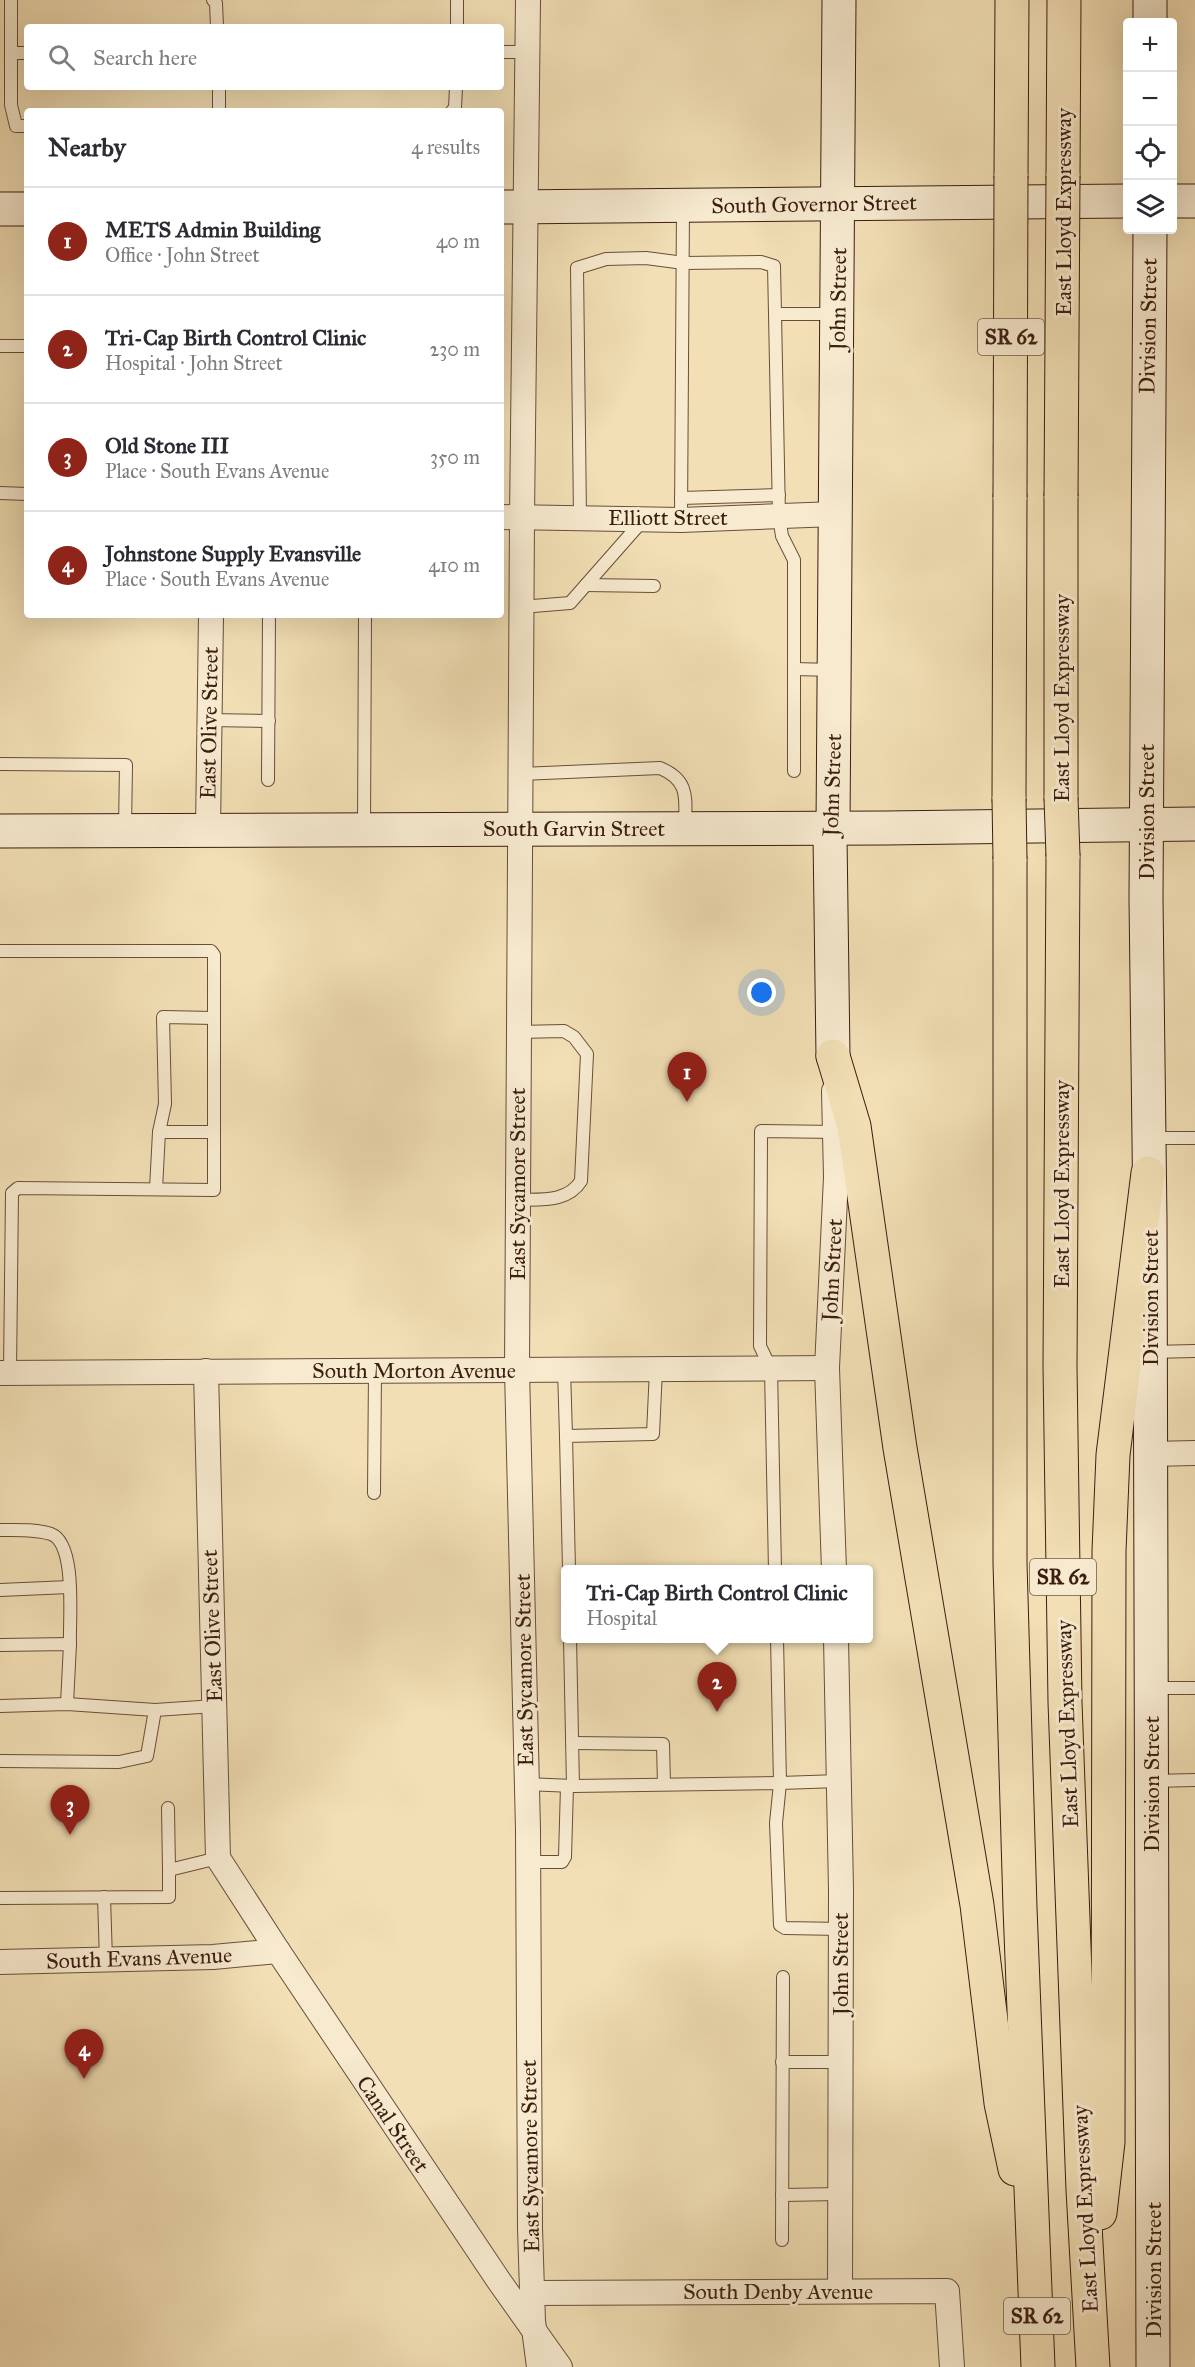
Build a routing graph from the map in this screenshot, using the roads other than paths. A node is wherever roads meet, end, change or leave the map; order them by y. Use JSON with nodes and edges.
{"nodes":[{"id":1,"x":11,"y":0,"type":"edge"},
{"id":2,"x":213,"y":0,"type":"edge"},
{"id":3,"x":457,"y":0,"type":"edge"},
{"id":4,"x":528,"y":0,"type":"edge"},
{"id":5,"x":839,"y":0,"type":"edge"},
{"id":6,"x":994,"y":0,"type":"edge"},
{"id":7,"x":1012,"y":0,"type":"edge"},
{"id":8,"x":1064,"y":0,"type":"edge"},
{"id":9,"x":1150,"y":0,"type":"edge"},
{"id":10,"x":1150,"y":18,"type":"edge"},
{"id":11,"x":217,"y":24,"type":"edge"},
{"id":12,"x":457,"y":24,"type":"edge"},
{"id":13,"x":504,"y":52,"type":"edge"},
{"id":14,"x":528,"y":52,"type":"junction"},
{"id":15,"x":11,"y":53,"type":"junction"},
{"id":16,"x":24,"y":53,"type":"edge"},
{"id":17,"x":219,"y":90,"type":"edge"},
{"id":18,"x":456,"y":90,"type":"edge"},
{"id":19,"x":219,"y":108,"type":"edge"},
{"id":20,"x":455,"y":108,"type":"edge"},
{"id":21,"x":24,"y":126,"type":"edge"},
{"id":22,"x":1012,"y":138,"type":"junction"},
{"id":23,"x":1123,"y":201,"type":"edge"},
{"id":24,"x":1177,"y":201,"type":"edge"},
{"id":25,"x":1195,"y":201,"type":"edge"},
{"id":26,"x":839,"y":204,"type":"junction"},
{"id":27,"x":683,"y":205,"type":"junction"},
{"id":28,"x":514,"y":207,"type":"edge"},
{"id":29,"x":0,"y":209,"type":"edge"},
{"id":30,"x":24,"y":209,"type":"edge"},
{"id":31,"x":1149,"y":234,"type":"edge"},
{"id":32,"x":684,"y":263,"type":"junction"},
{"id":33,"x":837,"y":314,"type":"junction"},
{"id":34,"x":775,"y":315,"type":"junction"},
{"id":35,"x":0,"y":346,"type":"edge"},
{"id":36,"x":24,"y":346,"type":"edge"},
{"id":37,"x":0,"y":493,"type":"edge"},
{"id":38,"x":24,"y":496,"type":"edge"},
{"id":39,"x":779,"y":505,"type":"junction"},
{"id":40,"x":681,"y":509,"type":"junction"},
{"id":41,"x":835,"y":514,"type":"junction"},
{"id":42,"x":511,"y":517,"type":"edge"},
{"id":43,"x":580,"y":517,"type":"junction"},
{"id":44,"x":644,"y":519,"type":"junction"},
{"id":45,"x":586,"y":585,"type":"junction"},
{"id":46,"x":654,"y":586,"type":"dead end"},
{"id":47,"x":521,"y":607,"type":"junction"},
{"id":48,"x":211,"y":618,"type":"edge"},
{"id":49,"x":269,"y":618,"type":"edge"},
{"id":50,"x":365,"y":618,"type":"edge"},
{"id":51,"x":794,"y":669,"type":"junction"},
{"id":52,"x":834,"y":670,"type":"junction"},
{"id":53,"x":209,"y":720,"type":"junction"},
{"id":54,"x":269,"y":721,"type":"junction"},
{"id":55,"x":0,"y":764,"type":"edge"},
{"id":56,"x":794,"y":771,"type":"dead end"},
{"id":57,"x":521,"y":774,"type":"junction"},
{"id":58,"x":268,"y":780,"type":"dead end"},
{"id":59,"x":1147,"y":824,"type":"junction"},
{"id":60,"x":1195,"y":824,"type":"edge"},
{"id":61,"x":833,"y":827,"type":"junction"},
{"id":62,"x":520,"y":828,"type":"junction"},
{"id":63,"x":685,"y":828,"type":"junction"},
{"id":64,"x":364,"y":829,"type":"junction"},
{"id":65,"x":125,"y":830,"type":"junction"},
{"id":66,"x":208,"y":830,"type":"junction"},
{"id":67,"x":0,"y":831,"type":"edge"},
{"id":68,"x":0,"y":951,"type":"edge"},
{"id":69,"x":214,"y":1018,"type":"junction"},
{"id":70,"x":518,"y":1032,"type":"junction"},
{"id":71,"x":832,"y":1056,"type":"junction"},
{"id":72,"x":159,"y":1132,"type":"junction"},
{"id":73,"x":214,"y":1132,"type":"junction"},
{"id":74,"x":836,"y":1132,"type":"junction"},
{"id":75,"x":1148,"y":1138,"type":"junction"},
{"id":76,"x":1195,"y":1138,"type":"edge"},
{"id":77,"x":1148,"y":1173,"type":"junction"},
{"id":78,"x":156,"y":1189,"type":"junction"},
{"id":79,"x":517,"y":1200,"type":"junction"},
{"id":80,"x":1195,"y":1351,"type":"edge"},
{"id":81,"x":1149,"y":1352,"type":"junction"},
{"id":82,"x":827,"y":1368,"type":"junction"},
{"id":83,"x":656,"y":1369,"type":"junction"},
{"id":84,"x":771,"y":1369,"type":"junction"},
{"id":85,"x":517,"y":1370,"type":"junction"},
{"id":86,"x":564,"y":1370,"type":"junction"},
{"id":87,"x":206,"y":1371,"type":"junction"},
{"id":88,"x":375,"y":1371,"type":"junction"},
{"id":89,"x":5,"y":1373,"type":"edge"},
{"id":90,"x":566,"y":1436,"type":"junction"},
{"id":91,"x":1195,"y":1453,"type":"edge"},
{"id":92,"x":1150,"y":1454,"type":"junction"},
{"id":93,"x":374,"y":1492,"type":"dead end"},
{"id":94,"x":0,"y":1530,"type":"edge"},
{"id":95,"x":569,"y":1565,"type":"edge"},
{"id":96,"x":775,"y":1565,"type":"edge"},
{"id":97,"x":834,"y":1565,"type":"edge"},
{"id":98,"x":69,"y":1587,"type":"junction"},
{"id":99,"x":0,"y":1590,"type":"edge"},
{"id":100,"x":570,"y":1643,"type":"edge"},
{"id":101,"x":777,"y":1643,"type":"edge"},
{"id":102,"x":836,"y":1643,"type":"edge"},
{"id":103,"x":70,"y":1644,"type":"junction"},
{"id":104,"x":0,"y":1645,"type":"edge"},
{"id":105,"x":1151,"y":1688,"type":"junction"},
{"id":106,"x":1195,"y":1688,"type":"edge"},
{"id":107,"x":67,"y":1704,"type":"junction"},
{"id":108,"x":0,"y":1706,"type":"edge"},
{"id":109,"x":215,"y":1706,"type":"junction"},
{"id":110,"x":155,"y":1710,"type":"junction"},
{"id":111,"x":573,"y":1743,"type":"junction"},
{"id":112,"x":0,"y":1761,"type":"edge"},
{"id":113,"x":1195,"y":1780,"type":"edge"},
{"id":114,"x":839,"y":1781,"type":"junction"},
{"id":115,"x":1151,"y":1781,"type":"junction"},
{"id":116,"x":780,"y":1783,"type":"junction"},
{"id":117,"x":526,"y":1784,"type":"junction"},
{"id":118,"x":664,"y":1784,"type":"junction"},
{"id":119,"x":570,"y":1786,"type":"junction"},
{"id":120,"x":168,"y":1808,"type":"dead end"},
{"id":121,"x":528,"y":1863,"type":"junction"},
{"id":122,"x":225,"y":1868,"type":"junction"},
{"id":123,"x":169,"y":1870,"type":"junction"},
{"id":124,"x":104,"y":1897,"type":"junction"},
{"id":125,"x":0,"y":1898,"type":"edge"},
{"id":126,"x":841,"y":1929,"type":"junction"},
{"id":127,"x":278,"y":1951,"type":"junction"},
{"id":128,"x":106,"y":1960,"type":"junction"},
{"id":129,"x":0,"y":1962,"type":"edge"},
{"id":130,"x":783,"y":1977,"type":"dead end"},
{"id":131,"x":782,"y":2062,"type":"junction"},
{"id":132,"x":840,"y":2062,"type":"junction"},
{"id":133,"x":840,"y":2193,"type":"junction"},
{"id":134,"x":782,"y":2194,"type":"junction"},
{"id":135,"x":782,"y":2240,"type":"dead end"},
{"id":136,"x":1035,"y":2264,"type":"junction"},
{"id":137,"x":840,"y":2290,"type":"junction"},
{"id":138,"x":532,"y":2292,"type":"junction"},
{"id":139,"x":1090,"y":2298,"type":"junction"},
{"id":140,"x":535,"y":2331,"type":"junction"},
{"id":141,"x":539,"y":2367,"type":"edge"},
{"id":142,"x":560,"y":2367,"type":"edge"},
{"id":143,"x":952,"y":2367,"type":"edge"},
{"id":144,"x":1038,"y":2367,"type":"edge"},
{"id":145,"x":1093,"y":2367,"type":"edge"},
{"id":146,"x":1153,"y":2367,"type":"edge"}],
"edges":[{"from":1,"to":15,"type":"lane"},
{"from":2,"to":11,"type":"lane"},
{"from":3,"to":12,"type":"lane"},
{"from":4,"to":14,"type":"street","name":"East Sycamore Street"},
{"from":5,"to":26,"type":"main road","name":"John Street"},
{"from":6,"to":22,"type":"highway"},
{"from":7,"to":22,"type":"highway","number":"SR 62"},
{"from":8,"to":139,"type":"highway","name":"East Lloyd Expressway","number":"SR 62","bridge":true},
{"from":9,"to":10,"type":"main road"},
{"from":13,"to":14,"type":"lane"},
{"from":14,"to":28,"type":"street","name":"East Sycamore Street"},
{"from":15,"to":16,"type":"lane"},
{"from":15,"to":21,"type":"lane"},
{"from":17,"to":19,"type":"lane"},
{"from":18,"to":20,"type":"lane"},
{"from":22,"to":136,"type":"highway","number":"SR 62","bridge":true},
{"from":23,"to":26,"type":"main road","name":"South Governor Street"},
{"from":24,"to":25,"type":"main road"},
{"from":26,"to":27,"type":"main road","name":"South Governor Street"},
{"from":26,"to":33,"type":"main road","name":"John Street"},
{"from":27,"to":28,"type":"main road","name":"South Governor Street"},
{"from":27,"to":32,"type":"lane"},
{"from":28,"to":42,"type":"street","name":"East Sycamore Street"},
{"from":29,"to":30,"type":"main road"},
{"from":31,"to":59,"type":"main road","name":"Division Street"},
{"from":32,"to":34,"type":"lane"},
{"from":32,"to":40,"type":"lane"},
{"from":32,"to":43,"type":"lane"},
{"from":33,"to":34,"type":"lane"},
{"from":33,"to":41,"type":"main road","name":"John Street"},
{"from":34,"to":39,"type":"lane"},
{"from":35,"to":36,"type":"lane"},
{"from":37,"to":38,"type":"lane"},
{"from":39,"to":40,"type":"street","name":"Elliott Street"},
{"from":39,"to":41,"type":"street","name":"Elliott Street"},
{"from":39,"to":51,"type":"lane"},
{"from":40,"to":44,"type":"street","name":"Elliott Street"},
{"from":41,"to":52,"type":"main road","name":"John Street"},
{"from":42,"to":43,"type":"street","name":"Elliott Street"},
{"from":42,"to":47,"type":"street","name":"East Sycamore Street"},
{"from":43,"to":44,"type":"street","name":"Elliott Street"},
{"from":44,"to":45,"type":"lane"},
{"from":45,"to":46,"type":"lane"},
{"from":45,"to":47,"type":"lane"},
{"from":47,"to":57,"type":"street","name":"East Sycamore Street"},
{"from":48,"to":53,"type":"street","name":"East Olive Street"},
{"from":49,"to":54,"type":"lane"},
{"from":50,"to":64,"type":"lane"},
{"from":51,"to":52,"type":"lane"},
{"from":51,"to":56,"type":"lane"},
{"from":52,"to":61,"type":"main road","name":"John Street"},
{"from":53,"to":54,"type":"lane"},
{"from":53,"to":66,"type":"street","name":"East Olive Street"},
{"from":54,"to":58,"type":"lane"},
{"from":55,"to":65,"type":"lane"},
{"from":57,"to":62,"type":"street","name":"East Sycamore Street"},
{"from":57,"to":63,"type":"lane"},
{"from":59,"to":60,"type":"main road","name":"South Garvin Street"},
{"from":59,"to":61,"type":"main road","name":"South Garvin Street"},
{"from":59,"to":75,"type":"main road","name":"Division Street"},
{"from":61,"to":63,"type":"main road","name":"South Garvin Street"},
{"from":61,"to":71,"type":"main road","name":"John Street"},
{"from":62,"to":63,"type":"main road","name":"South Garvin Street"},
{"from":62,"to":64,"type":"main road","name":"South Garvin Street"},
{"from":62,"to":70,"type":"street","name":"East Sycamore Street"},
{"from":64,"to":66,"type":"main road","name":"South Garvin Street"},
{"from":65,"to":66,"type":"main road","name":"South Garvin Street"},
{"from":65,"to":67,"type":"main road","name":"South Garvin Street"},
{"from":68,"to":69,"type":"lane"},
{"from":69,"to":72,"type":"lane"},
{"from":69,"to":73,"type":"lane"},
{"from":70,"to":79,"type":"street","name":"East Sycamore Street"},
{"from":70,"to":79,"type":"lane"},
{"from":71,"to":74,"type":"street","name":"John Street"},
{"from":71,"to":136,"type":"highway"},
{"from":72,"to":73,"type":"lane"},
{"from":72,"to":78,"type":"lane"},
{"from":73,"to":78,"type":"lane"},
{"from":74,"to":82,"type":"street","name":"John Street"},
{"from":74,"to":84,"type":"lane"},
{"from":75,"to":76,"type":"lane"},
{"from":75,"to":77,"type":"main road","name":"Division Street"},
{"from":77,"to":81,"type":"main road","name":"Division Street"},
{"from":77,"to":139,"type":"highway"},
{"from":78,"to":89,"type":"lane"},
{"from":79,"to":85,"type":"street","name":"East Sycamore Street"},
{"from":80,"to":81,"type":"lane"},
{"from":81,"to":92,"type":"main road","name":"Division Street"},
{"from":82,"to":84,"type":"street","name":"South Morton Avenue"},
{"from":82,"to":97,"type":"street","name":"John Street"},
{"from":83,"to":84,"type":"street","name":"South Morton Avenue"},
{"from":83,"to":86,"type":"street","name":"South Morton Avenue"},
{"from":83,"to":90,"type":"lane"},
{"from":84,"to":96,"type":"lane"},
{"from":85,"to":86,"type":"street","name":"South Morton Avenue"},
{"from":85,"to":88,"type":"street","name":"South Morton Avenue"},
{"from":85,"to":117,"type":"street","name":"East Sycamore Street"},
{"from":86,"to":90,"type":"lane"},
{"from":87,"to":88,"type":"street","name":"South Morton Avenue"},
{"from":87,"to":89,"type":"street","name":"South Morton Avenue"},
{"from":87,"to":109,"type":"street","name":"East Olive Street"},
{"from":88,"to":93,"type":"lane"},
{"from":90,"to":95,"type":"lane"},
{"from":91,"to":92,"type":"street"},
{"from":92,"to":105,"type":"main road","name":"Division Street"},
{"from":94,"to":98,"type":"lane"},
{"from":98,"to":99,"type":"lane"},
{"from":98,"to":103,"type":"lane"},
{"from":100,"to":111,"type":"lane"},
{"from":101,"to":116,"type":"lane"},
{"from":102,"to":114,"type":"street","name":"John Street"},
{"from":103,"to":104,"type":"lane"},
{"from":103,"to":107,"type":"lane"},
{"from":105,"to":106,"type":"lane"},
{"from":105,"to":115,"type":"main road","name":"Division Street"},
{"from":107,"to":108,"type":"lane"},
{"from":107,"to":110,"type":"lane"},
{"from":109,"to":110,"type":"lane"},
{"from":109,"to":122,"type":"street","name":"East Olive Street"},
{"from":110,"to":112,"type":"lane"},
{"from":111,"to":118,"type":"lane"},
{"from":111,"to":119,"type":"lane"},
{"from":113,"to":115,"type":"lane"},
{"from":114,"to":116,"type":"lane"},
{"from":114,"to":126,"type":"street","name":"John Street"},
{"from":115,"to":146,"type":"main road","name":"Division Street"},
{"from":116,"to":118,"type":"lane"},
{"from":116,"to":126,"type":"lane"},
{"from":117,"to":119,"type":"lane"},
{"from":117,"to":121,"type":"street","name":"East Sycamore Street"},
{"from":118,"to":119,"type":"lane"},
{"from":119,"to":121,"type":"lane"},
{"from":120,"to":123,"type":"lane"},
{"from":121,"to":138,"type":"street","name":"East Sycamore Street"},
{"from":122,"to":123,"type":"lane"},
{"from":122,"to":127,"type":"street","name":"Canal Street"},
{"from":123,"to":124,"type":"lane"},
{"from":124,"to":125,"type":"lane"},
{"from":124,"to":128,"type":"lane"},
{"from":126,"to":132,"type":"street","name":"John Street"},
{"from":127,"to":128,"type":"street","name":"South Evans Avenue"},
{"from":127,"to":140,"type":"street","name":"Canal Street"},
{"from":128,"to":129,"type":"street","name":"South Evans Avenue"},
{"from":130,"to":131,"type":"lane"},
{"from":131,"to":132,"type":"lane"},
{"from":131,"to":134,"type":"lane"},
{"from":132,"to":133,"type":"street","name":"John Street"},
{"from":133,"to":134,"type":"lane"},
{"from":133,"to":137,"type":"street","name":"John Street"},
{"from":134,"to":135,"type":"lane"},
{"from":136,"to":144,"type":"highway","number":"SR 62"},
{"from":137,"to":138,"type":"street","name":"South Denby Avenue"},
{"from":137,"to":143,"type":"street","name":"South Denby Avenue"},
{"from":138,"to":140,"type":"street","name":"East Sycamore Street"},
{"from":139,"to":145,"type":"highway","name":"East Lloyd Expressway","number":"SR 62"},
{"from":140,"to":141,"type":"street","name":"East Sycamore Street"},
{"from":140,"to":142,"type":"street","name":"Canal Street"}]}
